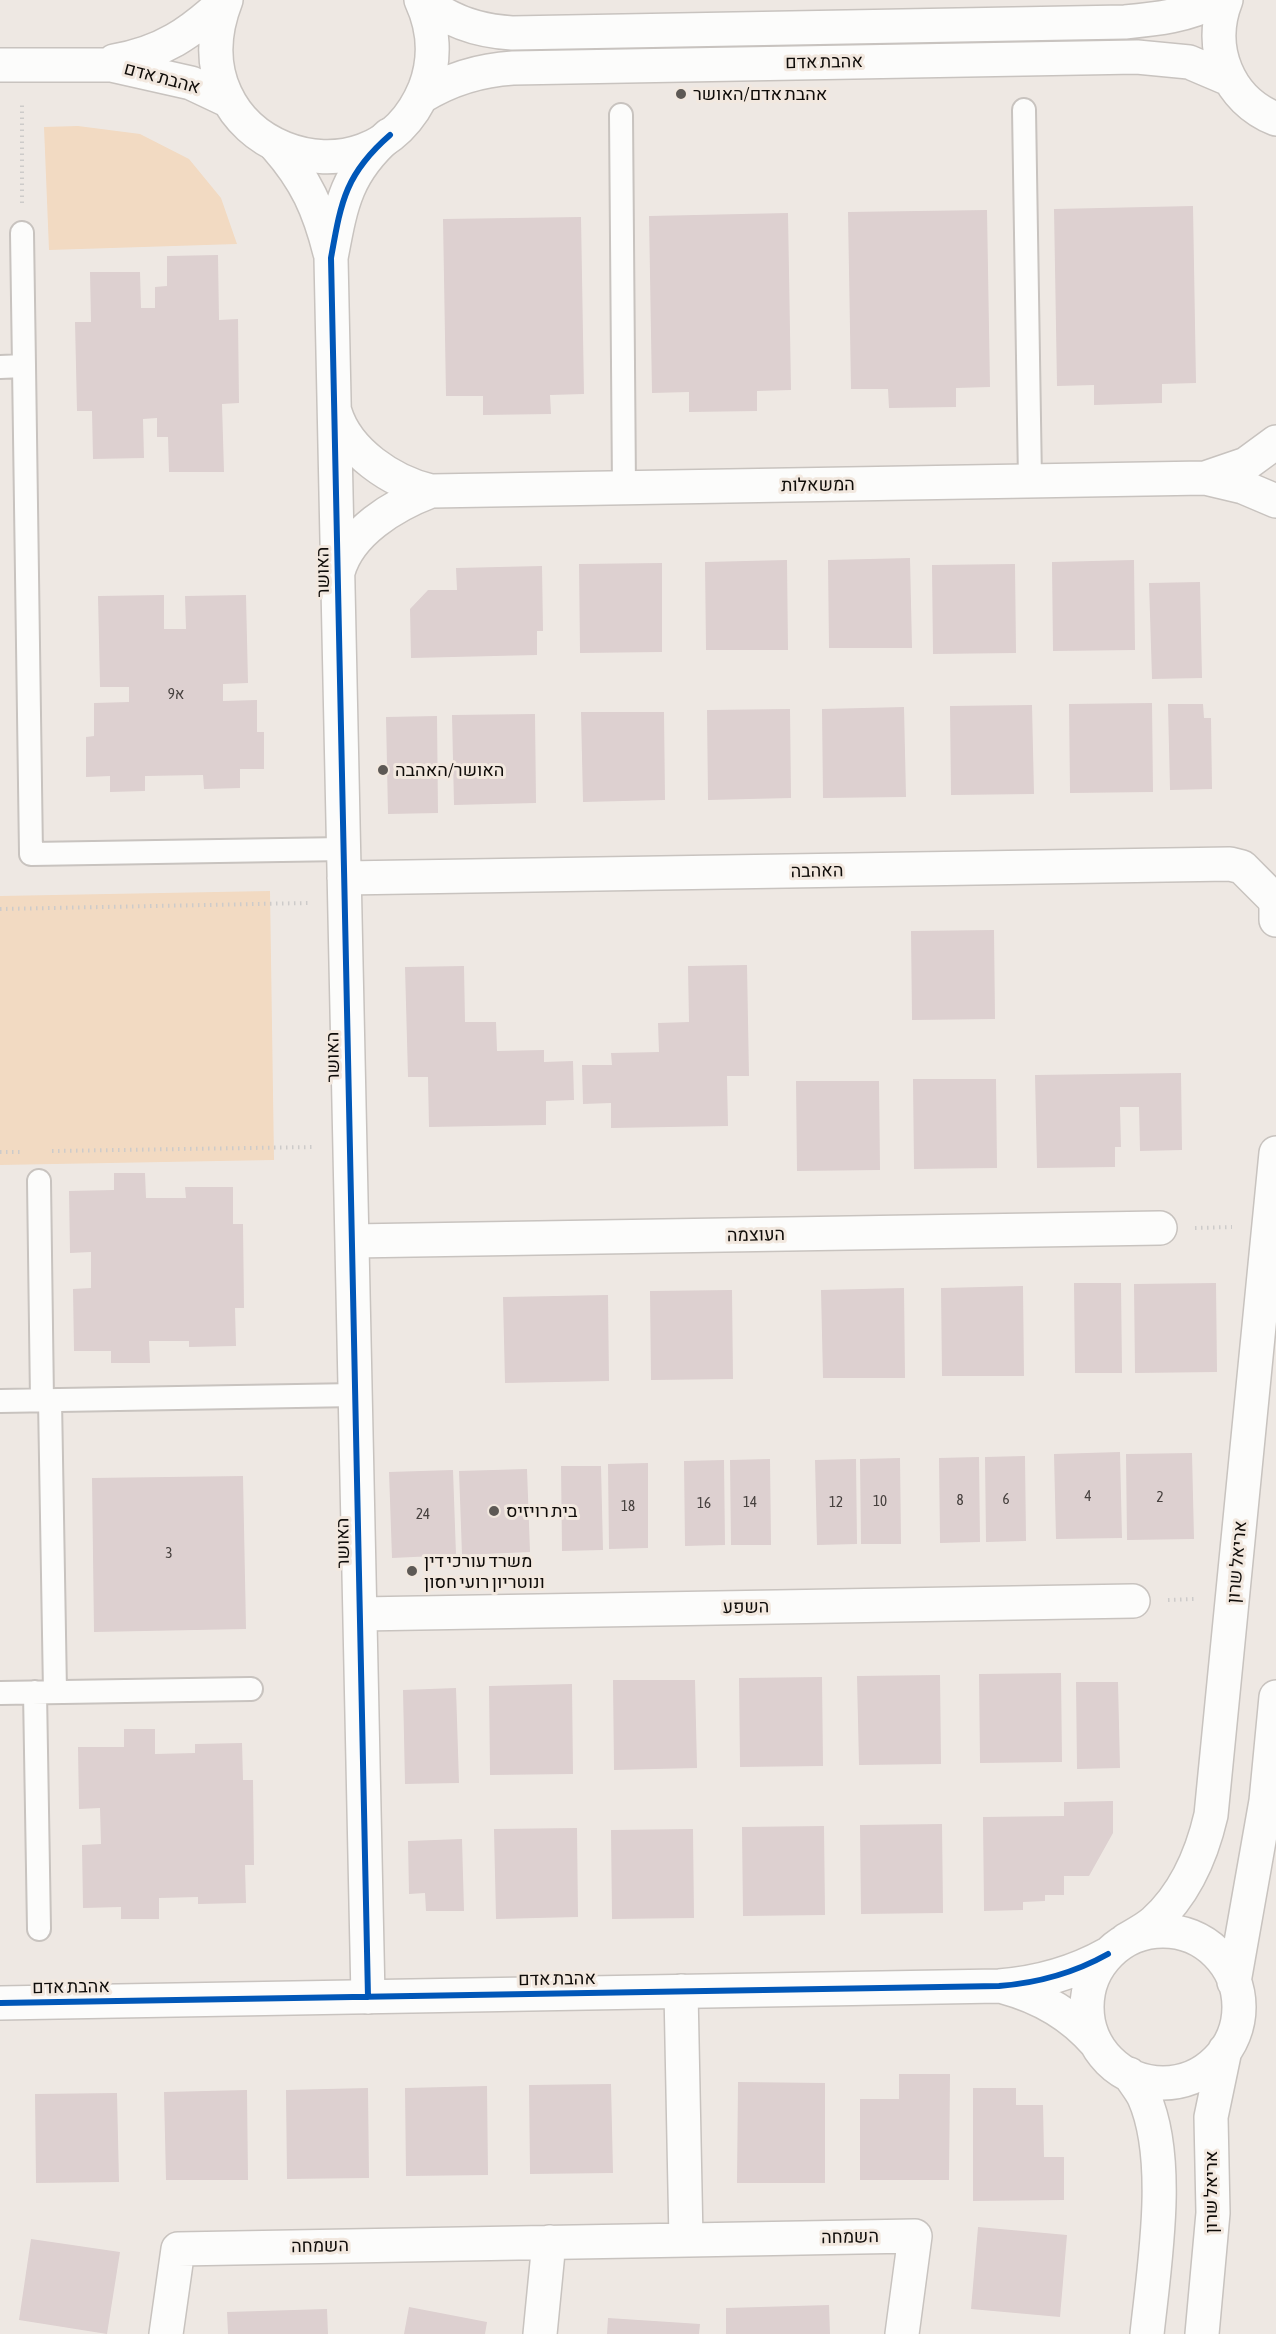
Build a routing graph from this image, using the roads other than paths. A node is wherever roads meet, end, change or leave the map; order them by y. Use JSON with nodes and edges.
{"nodes":[{"id":1,"x":226,"y":0,"type":"edge"},
{"id":2,"x":422,"y":0,"type":"edge"},
{"id":3,"x":1217,"y":0,"type":"edge"},
{"id":4,"x":1226,"y":0,"type":"edge"},
{"id":5,"x":95,"y":63,"type":"junction"},
{"id":6,"x":11,"y":65,"type":"edge"},
{"id":7,"x":1228,"y":79,"type":"junction"},
{"id":8,"x":421,"y":97,"type":"junction"},
{"id":9,"x":227,"y":100,"type":"junction"},
{"id":10,"x":1024,"y":110,"type":"dead end"},
{"id":11,"x":621,"y":115,"type":"dead end"},
{"id":12,"x":1269,"y":120,"type":"edge"},
{"id":13,"x":390,"y":135,"type":"junction"},
{"id":14,"x":276,"y":146,"type":"junction"},
{"id":15,"x":22,"y":233,"type":"road end"},
{"id":16,"x":331,"y":258,"type":"junction"},
{"id":17,"x":24,"y":366,"type":"junction"},
{"id":18,"x":0,"y":367,"type":"edge"},
{"id":19,"x":334,"y":410,"type":"junction"},
{"id":20,"x":1276,"y":442,"type":"edge"},
{"id":21,"x":1205,"y":478,"type":"junction"},
{"id":22,"x":1030,"y":481,"type":"junction"},
{"id":23,"x":624,"y":488,"type":"junction"},
{"id":24,"x":431,"y":491,"type":"junction"},
{"id":25,"x":1276,"y":501,"type":"edge"},
{"id":26,"x":338,"y":572,"type":"junction"},
{"id":27,"x":344,"y":877,"type":"junction"},
{"id":28,"x":1276,"y":901,"type":"edge"},
{"id":29,"x":1276,"y":920,"type":"edge"},
{"id":30,"x":1276,"y":1153,"type":"edge"},
{"id":31,"x":39,"y":1181,"type":"dead end"},
{"id":32,"x":1160,"y":1228,"type":"road end"},
{"id":33,"x":352,"y":1241,"type":"junction"},
{"id":34,"x":356,"y":1395,"type":"junction"},
{"id":35,"x":46,"y":1400,"type":"junction"},
{"id":36,"x":0,"y":1401,"type":"edge"},
{"id":37,"x":1133,"y":1601,"type":"road end"},
{"id":38,"x":360,"y":1614,"type":"junction"},
{"id":39,"x":250,"y":1689,"type":"dead end"},
{"id":40,"x":45,"y":1692,"type":"junction"},
{"id":41,"x":0,"y":1693,"type":"edge"},
{"id":42,"x":1276,"y":1697,"type":"edge"},
{"id":43,"x":39,"y":1929,"type":"dead end"},
{"id":44,"x":1117,"y":1947,"type":"junction"},
{"id":45,"x":1234,"y":1982,"type":"junction"},
{"id":46,"x":999,"y":1986,"type":"junction"},
{"id":47,"x":681,"y":1991,"type":"junction"},
{"id":48,"x":368,"y":1997,"type":"junction"},
{"id":49,"x":0,"y":2003,"type":"edge"},
{"id":50,"x":1096,"y":2043,"type":"junction"},
{"id":51,"x":1225,"y":2050,"type":"junction"},
{"id":52,"x":1129,"y":2074,"type":"junction"},
{"id":53,"x":686,"y":2240,"type":"junction"},
{"id":54,"x":549,"y":2242,"type":"junction"},
{"id":55,"x":166,"y":2334,"type":"edge"},
{"id":56,"x":540,"y":2334,"type":"edge"},
{"id":57,"x":902,"y":2334,"type":"edge"},
{"id":58,"x":1147,"y":2334,"type":"edge"},
{"id":59,"x":1202,"y":2334,"type":"edge"}],
"edges":[{"from":1,"to":5,"type":"street","name":"אהבת אדם"},
{"from":1,"to":9,"type":"street"},
{"from":2,"to":3,"type":"street","name":"אהבת אדם"},
{"from":2,"to":8,"type":"street"},
{"from":4,"to":7,"type":"street"},
{"from":5,"to":6,"type":"street","name":"אהבת אדם"},
{"from":5,"to":9,"type":"street","name":"אהבת אדם"},
{"from":7,"to":8,"type":"street","name":"אהבת אדם"},
{"from":7,"to":12,"type":"street"},
{"from":8,"to":13,"type":"street","name":"האושר"},
{"from":9,"to":14,"type":"street"},
{"from":10,"to":22,"type":"lane"},
{"from":11,"to":23,"type":"lane"},
{"from":13,"to":14,"type":"street"},
{"from":13,"to":16,"type":"street","name":"האושר"},
{"from":14,"to":16,"type":"street","name":"האושר"},
{"from":15,"to":17,"type":"lane"},
{"from":16,"to":19,"type":"street","name":"האושר"},
{"from":17,"to":18,"type":"lane"},
{"from":17,"to":27,"type":"lane"},
{"from":19,"to":24,"type":"street","name":"המשאלות"},
{"from":19,"to":26,"type":"street","name":"האושר"},
{"from":20,"to":21,"type":"street","name":"המשאלות"},
{"from":21,"to":22,"type":"street","name":"המשאלות"},
{"from":21,"to":25,"type":"street","name":"המשאלות"},
{"from":22,"to":23,"type":"street","name":"המשאלות"},
{"from":23,"to":24,"type":"street","name":"המשאלות"},
{"from":24,"to":26,"type":"street","name":"המשאלות"},
{"from":26,"to":27,"type":"street","name":"האושר"},
{"from":27,"to":28,"type":"street","name":"האהבה"},
{"from":27,"to":33,"type":"street","name":"האושר"},
{"from":28,"to":29,"type":"street"},
{"from":30,"to":44,"type":"street","name":"אריאל שרון"},
{"from":31,"to":35,"type":"lane"},
{"from":32,"to":33,"type":"street","name":"העוצמה"},
{"from":33,"to":34,"type":"street","name":"האושר"},
{"from":34,"to":35,"type":"lane"},
{"from":34,"to":38,"type":"street","name":"האושר"},
{"from":35,"to":36,"type":"lane"},
{"from":35,"to":40,"type":"lane"},
{"from":37,"to":38,"type":"street","name":"השפע"},
{"from":38,"to":48,"type":"street","name":"האושר"},
{"from":39,"to":40,"type":"lane"},
{"from":40,"to":41,"type":"lane"},
{"from":40,"to":43,"type":"lane"},
{"from":42,"to":45,"type":"street"},
{"from":44,"to":45,"type":"street"},
{"from":44,"to":46,"type":"street","name":"אהבת אדם"},
{"from":44,"to":50,"type":"street"},
{"from":45,"to":51,"type":"street"},
{"from":46,"to":47,"type":"street","name":"אהבת אדם"},
{"from":46,"to":50,"type":"street","name":"אהבת אדם"},
{"from":47,"to":48,"type":"street","name":"אהבת אדם"},
{"from":47,"to":53,"type":"street"},
{"from":48,"to":49,"type":"street","name":"אהבת אדם"},
{"from":50,"to":52,"type":"street"},
{"from":51,"to":52,"type":"street"},
{"from":51,"to":59,"type":"street","name":"אריאל שרון"},
{"from":52,"to":58,"type":"street"},
{"from":53,"to":54,"type":"street","name":"השמחה"},
{"from":53,"to":57,"type":"street","name":"השמחה"},
{"from":54,"to":55,"type":"street","name":"השמחה"},
{"from":54,"to":56,"type":"street"}]}
